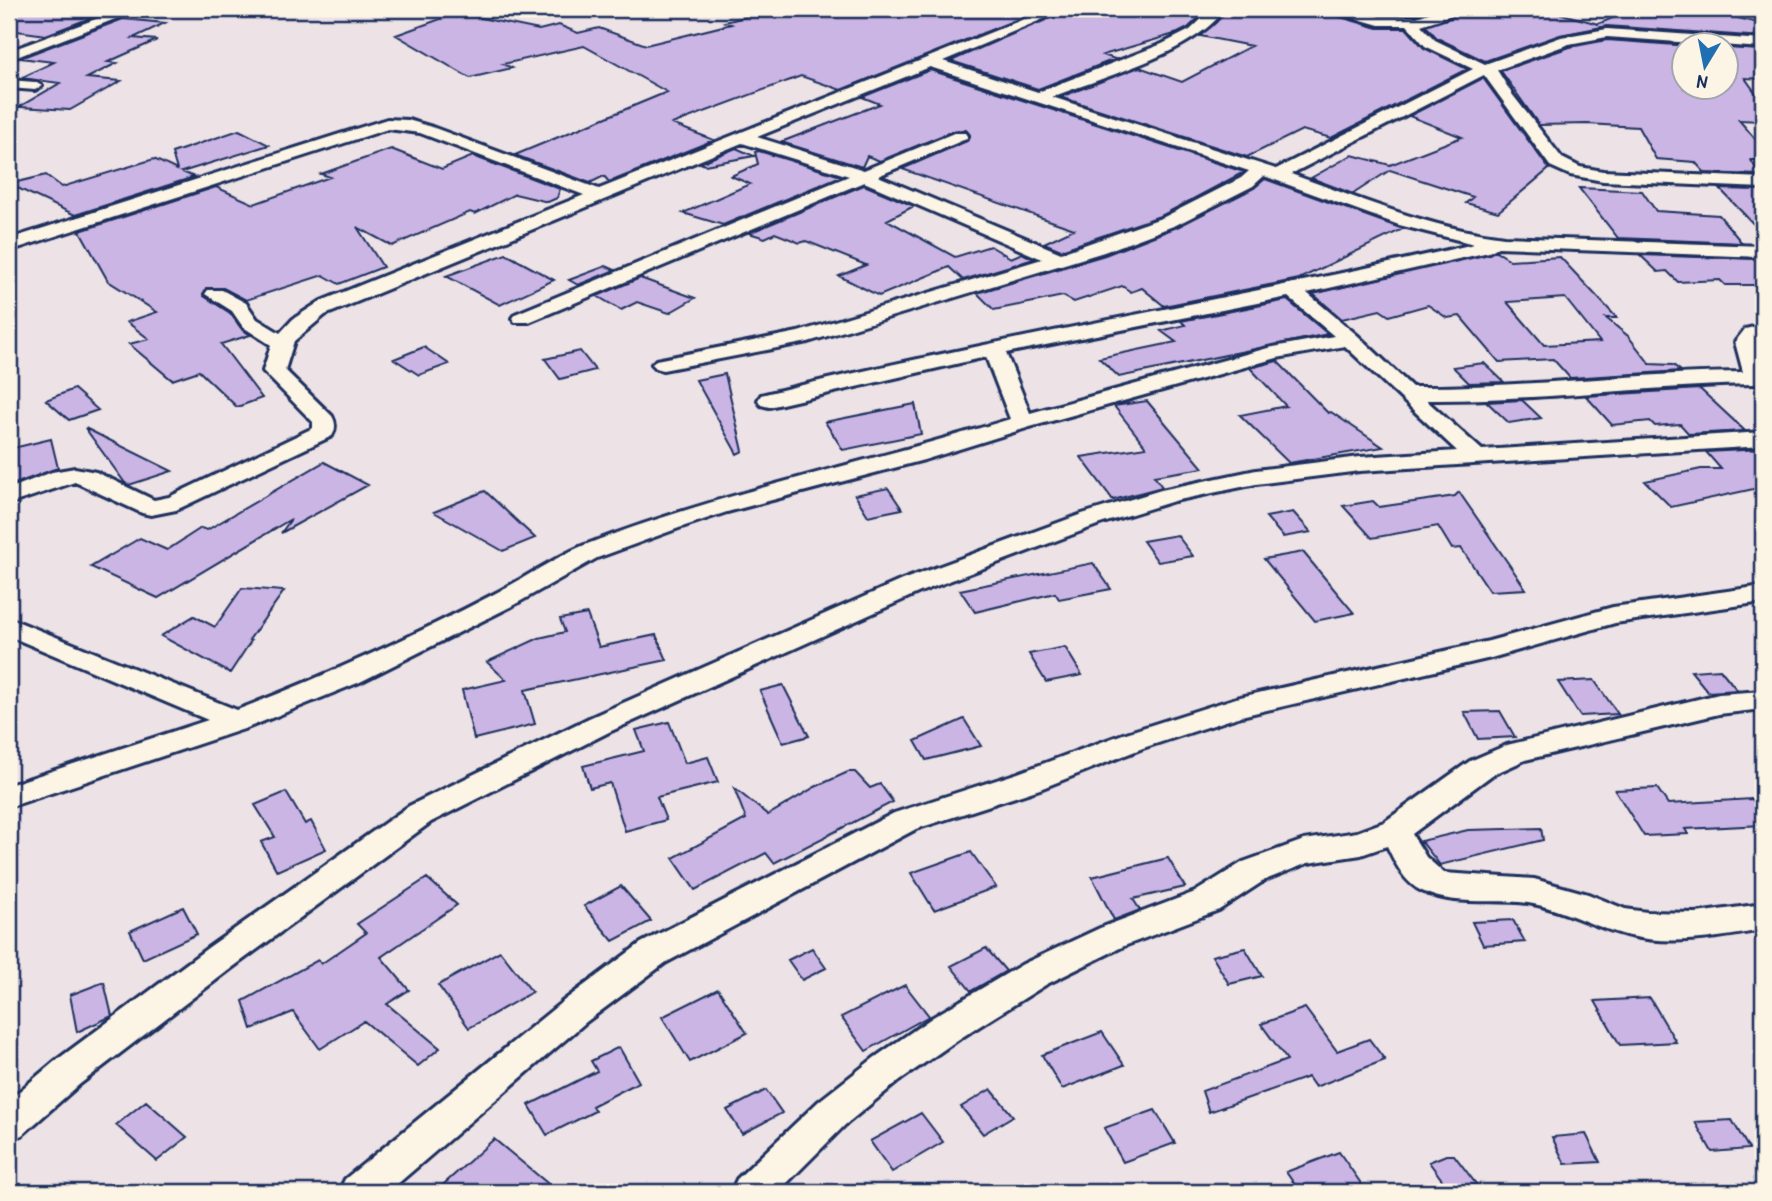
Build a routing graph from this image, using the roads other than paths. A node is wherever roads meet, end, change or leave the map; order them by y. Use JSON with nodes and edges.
{"nodes":[{"id":1,"x":134,"y":9,"type":"edge"},
{"id":2,"x":1059,"y":9,"type":"edge"},
{"id":3,"x":1219,"y":9,"type":"edge"},
{"id":4,"x":1339,"y":9,"type":"edge"},
{"id":5,"x":1456,"y":9,"type":"edge"},
{"id":6,"x":1417,"y":21,"type":"junction"},
{"id":7,"x":1763,"y":44,"type":"edge"},
{"id":8,"x":9,"y":56,"type":"edge"},
{"id":9,"x":930,"y":62,"type":"junction"},
{"id":10,"x":1483,"y":70,"type":"junction"},
{"id":11,"x":9,"y":84,"type":"edge"},
{"id":12,"x":35,"y":86,"type":"dead end"},
{"id":13,"x":1036,"y":98,"type":"junction"},
{"id":14,"x":960,"y":136,"type":"dead end"},
{"id":15,"x":739,"y":137,"type":"junction"},
{"id":16,"x":1269,"y":172,"type":"junction"},
{"id":17,"x":862,"y":175,"type":"junction"},
{"id":18,"x":1763,"y":183,"type":"edge"},
{"id":19,"x":598,"y":195,"type":"junction"},
{"id":20,"x":1504,"y":242,"type":"junction"},
{"id":21,"x":9,"y":245,"type":"edge"},
{"id":22,"x":1763,"y":251,"type":"edge"},
{"id":23,"x":1059,"y":259,"type":"junction"},
{"id":24,"x":1292,"y":290,"type":"junction"},
{"id":25,"x":215,"y":294,"type":"dead end"},
{"id":26,"x":522,"y":318,"type":"dead end"},
{"id":27,"x":1763,"y":331,"type":"edge"},
{"id":28,"x":1350,"y":339,"type":"junction"},
{"id":29,"x":282,"y":344,"type":"junction"},
{"id":30,"x":995,"y":350,"type":"junction"},
{"id":31,"x":663,"y":364,"type":"dead end"},
{"id":32,"x":1406,"y":393,"type":"junction"},
{"id":33,"x":769,"y":400,"type":"dead end"},
{"id":34,"x":1022,"y":422,"type":"junction"},
{"id":35,"x":1763,"y":439,"type":"edge"},
{"id":36,"x":1478,"y":457,"type":"junction"},
{"id":37,"x":9,"y":497,"type":"edge"},
{"id":38,"x":1763,"y":594,"type":"edge"},
{"id":39,"x":9,"y":626,"type":"edge"},
{"id":40,"x":1763,"y":700,"type":"edge"},
{"id":41,"x":237,"y":721,"type":"junction"},
{"id":42,"x":9,"y":796,"type":"edge"},
{"id":43,"x":1395,"y":830,"type":"junction"},
{"id":44,"x":1763,"y":917,"type":"edge"},
{"id":45,"x":9,"y":1123,"type":"edge"},
{"id":46,"x":765,"y":1187,"type":"edge"},
{"id":47,"x":359,"y":1192,"type":"edge"}],
"edges":[{"from":1,"to":8,"type":"street"},
{"from":2,"to":9,"type":"street"},
{"from":3,"to":13,"type":"street"},
{"from":4,"to":6,"type":"street"},
{"from":5,"to":6,"type":"street"},
{"from":6,"to":10,"type":"street"},
{"from":7,"to":10,"type":"street"},
{"from":9,"to":13,"type":"street"},
{"from":9,"to":15,"type":"street"},
{"from":10,"to":16,"type":"street"},
{"from":10,"to":18,"type":"street"},
{"from":11,"to":12,"type":"street"},
{"from":13,"to":16,"type":"street"},
{"from":14,"to":17,"type":"street"},
{"from":15,"to":17,"type":"street"},
{"from":15,"to":19,"type":"street"},
{"from":16,"to":20,"type":"street"},
{"from":16,"to":23,"type":"street"},
{"from":17,"to":23,"type":"street"},
{"from":17,"to":26,"type":"street"},
{"from":19,"to":21,"type":"street"},
{"from":19,"to":29,"type":"street"},
{"from":20,"to":22,"type":"street"},
{"from":20,"to":24,"type":"street"},
{"from":23,"to":31,"type":"street"},
{"from":24,"to":28,"type":"street"},
{"from":24,"to":30,"type":"street"},
{"from":25,"to":29,"type":"street"},
{"from":27,"to":32,"type":"street"},
{"from":28,"to":32,"type":"street"},
{"from":28,"to":34,"type":"street"},
{"from":29,"to":37,"type":"street"},
{"from":30,"to":33,"type":"street"},
{"from":30,"to":34,"type":"street"},
{"from":32,"to":36,"type":"street"},
{"from":34,"to":41,"type":"street"},
{"from":35,"to":36,"type":"street"},
{"from":36,"to":45,"type":"street"},
{"from":38,"to":47,"type":"street"},
{"from":39,"to":41,"type":"street"},
{"from":40,"to":43,"type":"street"},
{"from":41,"to":42,"type":"street"},
{"from":43,"to":44,"type":"street"},
{"from":43,"to":46,"type":"street"}]}
